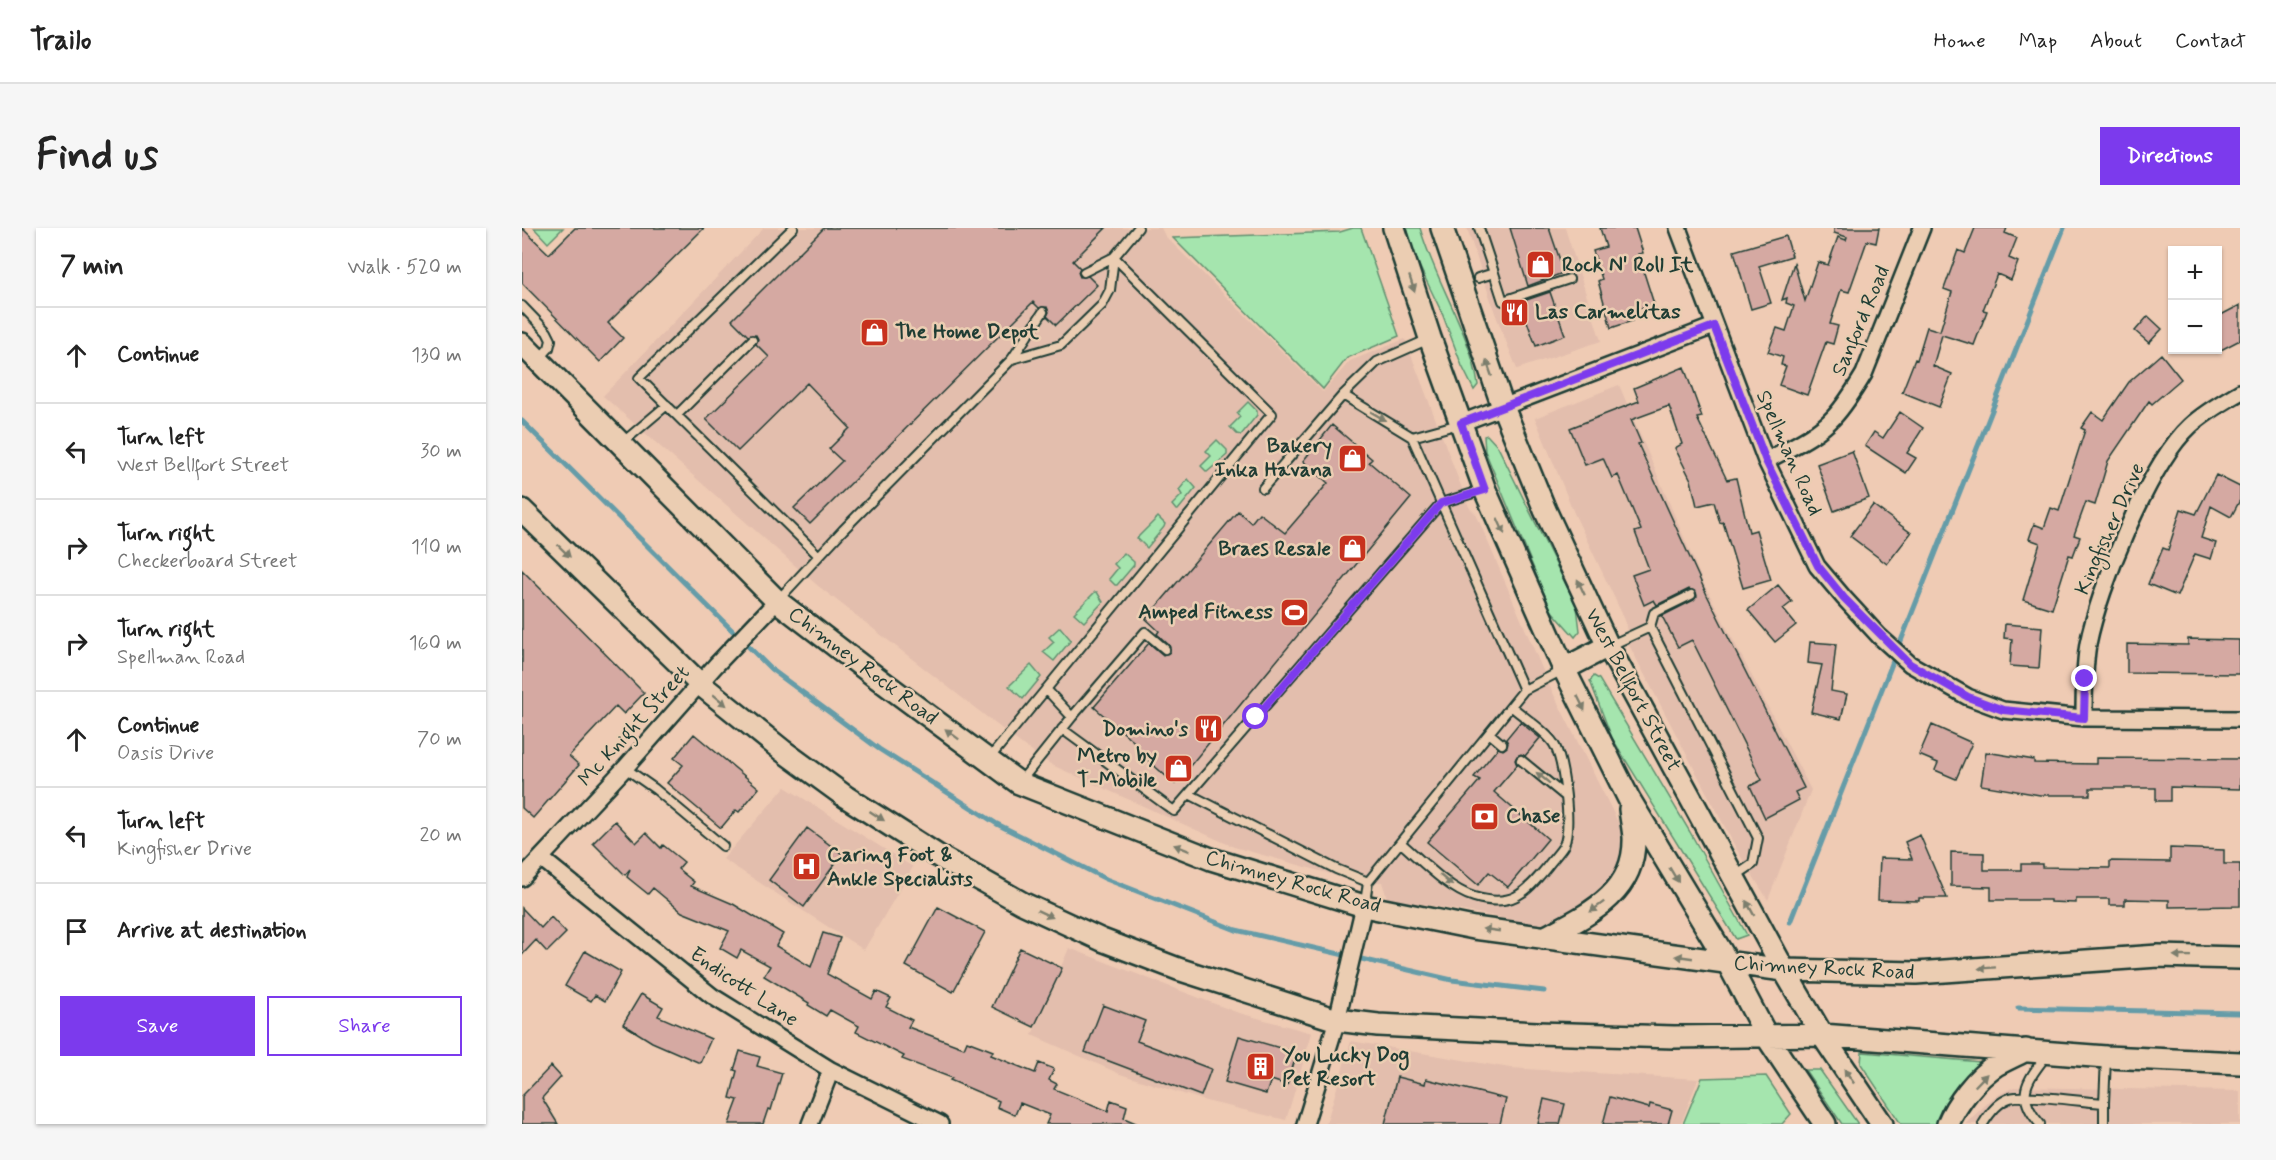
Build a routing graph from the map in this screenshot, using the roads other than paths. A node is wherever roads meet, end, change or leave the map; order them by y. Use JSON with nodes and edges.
{"nodes":[{"id":1,"x":793,"y":228,"type":"edge"},
{"id":2,"x":1138,"y":228,"type":"edge"},
{"id":3,"x":1394,"y":228,"type":"edge"},
{"id":4,"x":1442,"y":228,"type":"edge"},
{"id":5,"x":1479,"y":228,"type":"edge"},
{"id":6,"x":1678,"y":228,"type":"edge"},
{"id":7,"x":1922,"y":228,"type":"edge"},
{"id":8,"x":1114,"y":256,"type":"junction"},
{"id":9,"x":1084,"y":272,"type":"dead end"},
{"id":10,"x":1494,"y":273,"type":"junction"},
{"id":11,"x":1478,"y":278,"type":"dead end"},
{"id":12,"x":1569,"y":279,"type":"dead end"},
{"id":13,"x":522,"y":306,"type":"edge"},
{"id":14,"x":1043,"y":312,"type":"dead end"},
{"id":15,"x":1714,"y":326,"type":"junction"},
{"id":16,"x":1430,"y":338,"type":"junction"},
{"id":17,"x":752,"y":340,"type":"dead end"},
{"id":18,"x":522,"y":344,"type":"edge"},
{"id":19,"x":1012,"y":359,"type":"junction"},
{"id":20,"x":538,"y":360,"type":"junction"},
{"id":21,"x":2240,"y":392,"type":"edge"},
{"id":22,"x":1343,"y":395,"type":"junction"},
{"id":23,"x":667,"y":405,"type":"junction"},
{"id":24,"x":1503,"y":407,"type":"junction"},
{"id":25,"x":677,"y":415,"type":"junction"},
{"id":26,"x":1461,"y":423,"type":"junction"},
{"id":27,"x":1412,"y":437,"type":"junction"},
{"id":28,"x":622,"y":443,"type":"junction"},
{"id":29,"x":1766,"y":461,"type":"junction"},
{"id":30,"x":1263,"y":488,"type":"dead end"},
{"id":31,"x":1485,"y":490,"type":"junction"},
{"id":32,"x":1441,"y":503,"type":"junction"},
{"id":33,"x":522,"y":510,"type":"edge"},
{"id":34,"x":819,"y":556,"type":"junction"},
{"id":35,"x":1690,"y":595,"type":"dead end"},
{"id":36,"x":777,"y":601,"type":"junction"},
{"id":37,"x":1650,"y":627,"type":"junction"},
{"id":38,"x":1608,"y":646,"type":"junction"},
{"id":39,"x":1165,"y":649,"type":"dead end"},
{"id":40,"x":1564,"y":669,"type":"junction"},
{"id":41,"x":700,"y":684,"type":"junction"},
{"id":42,"x":1046,"y":689,"type":"junction"},
{"id":43,"x":1524,"y":690,"type":"junction"},
{"id":44,"x":1511,"y":706,"type":"junction"},
{"id":45,"x":1072,"y":717,"type":"junction"},
{"id":46,"x":2084,"y":718,"type":"junction"},
{"id":47,"x":2240,"y":719,"type":"edge"},
{"id":48,"x":1062,"y":729,"type":"junction"},
{"id":49,"x":1489,"y":733,"type":"junction"},
{"id":50,"x":1502,"y":744,"type":"dead end"},
{"id":51,"x":988,"y":760,"type":"junction"},
{"id":52,"x":1521,"y":760,"type":"dead end"},
{"id":53,"x":625,"y":768,"type":"junction"},
{"id":54,"x":1019,"y":783,"type":"junction"},
{"id":55,"x":1189,"y":794,"type":"junction"},
{"id":56,"x":1565,"y":796,"type":"junction"},
{"id":57,"x":1629,"y":799,"type":"junction"},
{"id":58,"x":1401,"y":843,"type":"junction"},
{"id":59,"x":723,"y":846,"type":"dead end"},
{"id":60,"x":542,"y":859,"type":"junction"},
{"id":61,"x":1734,"y":877,"type":"junction"},
{"id":62,"x":522,"y":878,"type":"edge"},
{"id":63,"x":1368,"y":882,"type":"junction"},
{"id":64,"x":1364,"y":906,"type":"junction"},
{"id":65,"x":1544,"y":938,"type":"junction"},
{"id":66,"x":2240,"y":958,"type":"edge"},
{"id":67,"x":1728,"y":963,"type":"junction"},
{"id":68,"x":1784,"y":970,"type":"junction"},
{"id":69,"x":1337,"y":1020,"type":"junction"},
{"id":70,"x":1822,"y":1035,"type":"junction"},
{"id":71,"x":1767,"y":1037,"type":"junction"},
{"id":72,"x":2028,"y":1050,"type":"junction"},
{"id":73,"x":2050,"y":1051,"type":"junction"},
{"id":74,"x":2106,"y":1057,"type":"junction"},
{"id":75,"x":2240,"y":1063,"type":"edge"},
{"id":76,"x":831,"y":1070,"type":"junction"},
{"id":77,"x":2024,"y":1097,"type":"junction"},
{"id":78,"x":2104,"y":1103,"type":"junction"},
{"id":79,"x":810,"y":1124,"type":"edge"},
{"id":80,"x":940,"y":1124,"type":"edge"},
{"id":81,"x":1305,"y":1124,"type":"edge"},
{"id":82,"x":1825,"y":1124,"type":"edge"},
{"id":83,"x":1882,"y":1124,"type":"edge"},
{"id":84,"x":1948,"y":1124,"type":"edge"},
{"id":85,"x":1983,"y":1124,"type":"edge"},
{"id":86,"x":2040,"y":1124,"type":"edge"},
{"id":87,"x":2104,"y":1124,"type":"edge"}],
"edges":[{"from":1,"to":23,"type":"lane"},
{"from":2,"to":8,"type":"lane"},
{"from":3,"to":16,"type":"main road","one_way":true},
{"from":24,"to":4,"type":"main road","name":"West Bellfort Street","one_way":true},
{"from":5,"to":10,"type":"lane"},
{"from":6,"to":15,"type":"street","name":"Spellman Road"},
{"from":7,"to":29,"type":"street","name":"Sanford Road"},
{"from":8,"to":9,"type":"lane"},
{"from":8,"to":19,"type":"lane"},
{"from":8,"to":42,"type":"lane"},
{"from":10,"to":11,"type":"lane"},
{"from":10,"to":12,"type":"lane"},
{"from":13,"to":20,"type":"lane"},
{"from":14,"to":19,"type":"lane"},
{"from":15,"to":24,"type":"street"},
{"from":15,"to":29,"type":"street","name":"Spellman Road"},
{"from":16,"to":22,"type":"lane"},
{"from":16,"to":26,"type":"main road"},
{"from":17,"to":25,"type":"lane"},
{"from":18,"to":20,"type":"main road","name":"Chimney Rock Road"},
{"from":19,"to":34,"type":"lane"},
{"from":20,"to":28,"type":"main road","name":"Chimney Rock Road"},
{"from":21,"to":46,"type":"street","name":"Kingfisher Drive"},
{"from":22,"to":27,"type":"lane","one_way":true},
{"from":22,"to":30,"type":"lane"},
{"from":23,"to":25,"type":"lane"},
{"from":23,"to":28,"type":"lane"},
{"from":24,"to":26,"type":"street"},
{"from":38,"to":24,"type":"main road","name":"West Bellfort Street","one_way":true},
{"from":25,"to":34,"type":"lane"},
{"from":26,"to":27,"type":"lane"},
{"from":26,"to":31,"type":"main road"},
{"from":27,"to":32,"type":"lane"},
{"from":28,"to":36,"type":"main road","name":"Chimney Rock Road"},
{"from":29,"to":46,"type":"street","name":"Spellman Road"},
{"from":31,"to":32,"type":"lane"},
{"from":31,"to":40,"type":"main road","one_way":true},
{"from":32,"to":43,"type":"lane"},
{"from":32,"to":55,"type":"lane"},
{"from":33,"to":41,"type":"main road","one_way":true},
{"from":34,"to":36,"type":"lane"},
{"from":35,"to":37,"type":"lane"},
{"from":36,"to":41,"type":"street","name":"Mc Knight Street"},
{"from":51,"to":36,"type":"main road","name":"Chimney Rock Road","one_way":true},
{"from":37,"to":38,"type":"lane"},
{"from":37,"to":61,"type":"lane"},
{"from":38,"to":40,"type":"main road"},
{"from":38,"to":61,"type":"main road","name":"West Bellfort Street"},
{"from":39,"to":45,"type":"lane"},
{"from":40,"to":43,"type":"lane"},
{"from":40,"to":57,"type":"main road","one_way":true},
{"from":41,"to":53,"type":"street","name":"Mc Knight Street"},
{"from":41,"to":69,"type":"main road","one_way":true},
{"from":42,"to":45,"type":"lane"},
{"from":42,"to":51,"type":"lane"},
{"from":43,"to":44,"type":"lane"},
{"from":44,"to":49,"type":"lane"},
{"from":44,"to":56,"type":"lane"},
{"from":45,"to":48,"type":"lane"},
{"from":46,"to":47,"type":"street","name":"Spellman Road"},
{"from":48,"to":54,"type":"lane"},
{"from":48,"to":55,"type":"lane"},
{"from":49,"to":50,"type":"lane"},
{"from":49,"to":58,"type":"lane"},
{"from":51,"to":54,"type":"main road","name":"Chimney Rock Road"},
{"from":56,"to":52,"type":"lane","one_way":true},
{"from":53,"to":59,"type":"lane"},
{"from":53,"to":60,"type":"street","name":"Mc Knight Street"},
{"from":64,"to":54,"type":"main road","name":"Chimney Rock Road","one_way":true},
{"from":55,"to":63,"type":"lane"},
{"from":58,"to":56,"type":"lane","one_way":true},
{"from":57,"to":65,"type":"main road","one_way":true},
{"from":57,"to":67,"type":"main road","one_way":true},
{"from":58,"to":63,"type":"lane"},
{"from":60,"to":62,"type":"street","name":"Mc Knight Street"},
{"from":60,"to":76,"type":"street","name":"Endicott Lane"},
{"from":68,"to":61,"type":"main road","name":"West Bellfort Street","one_way":true},
{"from":63,"to":64,"type":"lane"},
{"from":65,"to":64,"type":"main road","name":"Chimney Rock Road","one_way":true},
{"from":64,"to":69,"type":"street"},
{"from":67,"to":65,"type":"main road","name":"Chimney Rock Road","one_way":true},
{"from":66,"to":68,"type":"main road","name":"Chimney Rock Road","one_way":true},
{"from":67,"to":68,"type":"main road","name":"Chimney Rock Road"},
{"from":67,"to":71,"type":"main road"},
{"from":68,"to":70,"type":"main road","name":"West Bellfort Street"},
{"from":69,"to":71,"type":"main road"},
{"from":69,"to":81,"type":"street"},
{"from":70,"to":71,"type":"main road"},
{"from":70,"to":72,"type":"main road"},
{"from":83,"to":70,"type":"main road","name":"West Bellfort Street","one_way":true},
{"from":71,"to":82,"type":"main road"},
{"from":72,"to":73,"type":"main road"},
{"from":84,"to":72,"type":"main road","one_way":true},
{"from":73,"to":74,"type":"main road"},
{"from":73,"to":77,"type":"lane"},
{"from":74,"to":75,"type":"main road"},
{"from":74,"to":78,"type":"lane"},
{"from":76,"to":79,"type":"street"},
{"from":76,"to":80,"type":"street","name":"Endicott Lane"},
{"from":77,"to":78,"type":"lane"},
{"from":77,"to":85,"type":"lane"},
{"from":77,"to":86,"type":"lane"},
{"from":78,"to":87,"type":"lane"}]}
